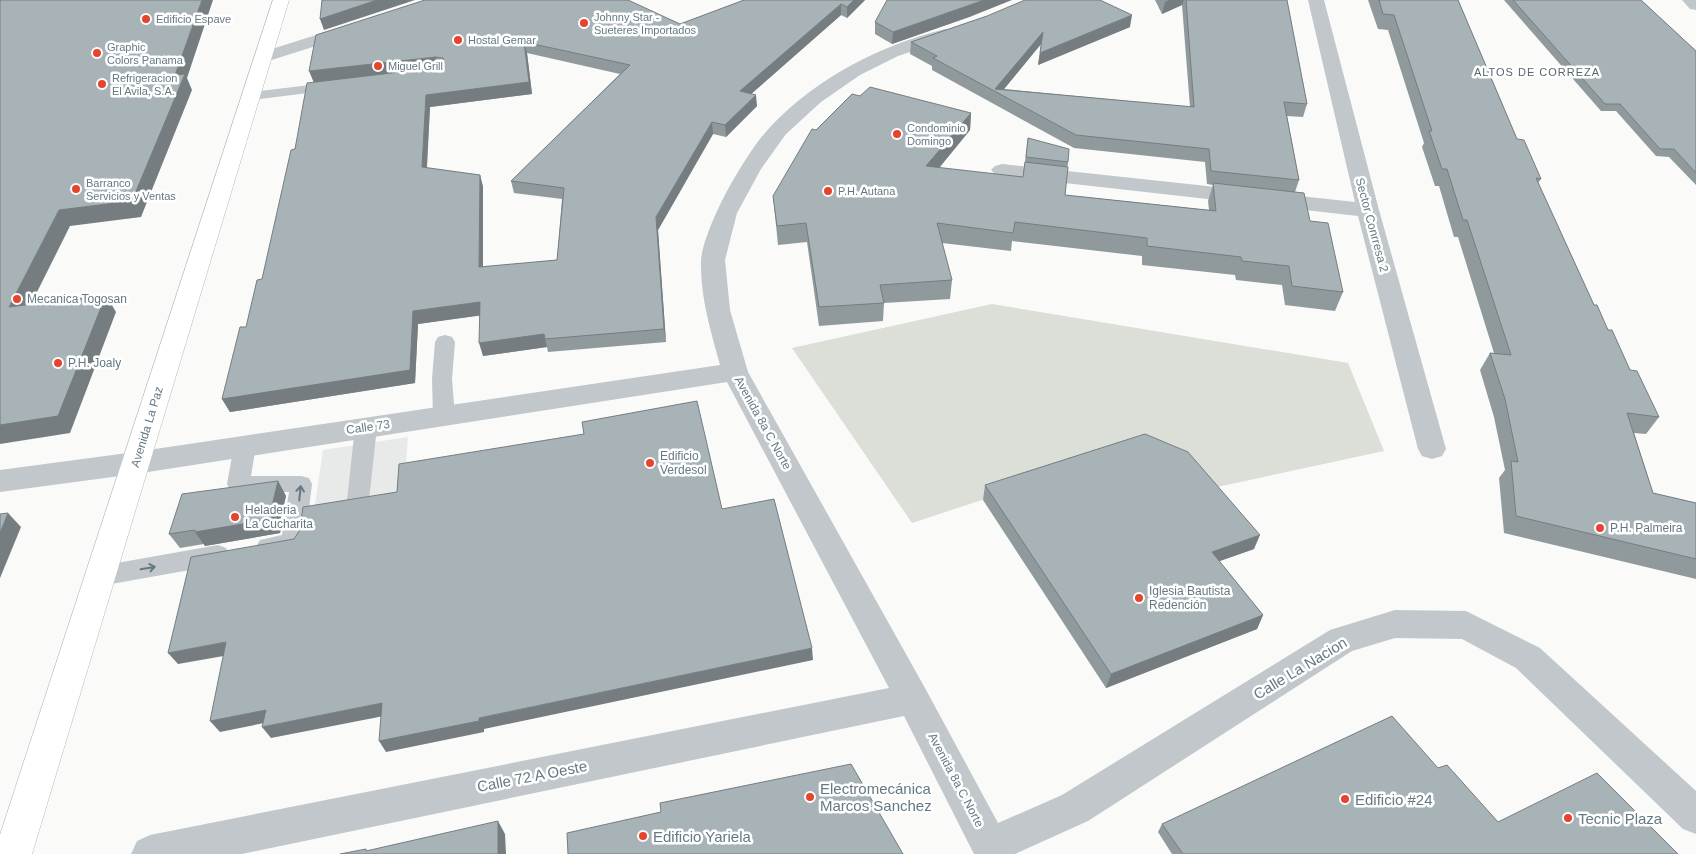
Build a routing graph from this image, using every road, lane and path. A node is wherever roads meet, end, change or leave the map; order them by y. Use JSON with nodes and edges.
{"nodes":[{"id":1,"x":281,"y":0,"type":"edge"},
{"id":2,"x":1316,"y":0,"type":"edge"},
{"id":3,"x":1690,"y":0,"type":"edge"},
{"id":4,"x":1696,"y":5,"type":"edge"},
{"id":5,"x":364,"y":24,"type":"edge"},
{"id":6,"x":970,"y":25,"type":"edge"},
{"id":7,"x":262,"y":58,"type":"junction"},
{"id":8,"x":347,"y":84,"type":"edge"},
{"id":9,"x":251,"y":96,"type":"junction"},
{"id":10,"x":1002,"y":170,"type":"dead end"},
{"id":11,"x":1368,"y":210,"type":"junction"},
{"id":12,"x":445,"y":342,"type":"dead end"},
{"id":13,"x":735,"y":372,"type":"junction"},
{"id":14,"x":444,"y":416,"type":"junction"},
{"id":15,"x":366,"y":427,"type":"junction"},
{"id":16,"x":245,"y":445,"type":"junction"},
{"id":17,"x":1432,"y":449,"type":"dead end"},
{"id":18,"x":135,"y":463,"type":"junction"},
{"id":19,"x":0,"y":481,"type":"edge"},
{"id":20,"x":358,"y":500,"type":"edge"},
{"id":21,"x":100,"y":576,"type":"junction"},
{"id":22,"x":913,"y":699,"type":"junction"},
{"id":23,"x":1696,"y":816,"type":"edge"},
{"id":24,"x":992,"y":850,"type":"edge"},
{"id":25,"x":13,"y":854,"type":"edge"},
{"id":26,"x":150,"y":854,"type":"edge"}],
"edges":[{"from":1,"to":7,"type":"main road","name":"Avenida La Paz"},
{"from":2,"to":11,"type":"street","name":"Sector Conrresa 2"},
{"from":3,"to":4,"type":"street"},
{"from":5,"to":7,"type":"street"},
{"from":6,"to":13,"type":"street","name":"Avenida 8a C Norte"},
{"from":7,"to":9,"type":"main road","name":"Avenida La Paz"},
{"from":8,"to":9,"type":"lane"},
{"from":9,"to":18,"type":"main road","name":"Avenida La Paz"},
{"from":10,"to":11,"type":"street"},
{"from":11,"to":17,"type":"street","name":"Sector Conrresa 2"},
{"from":12,"to":14,"type":"lane"},
{"from":13,"to":14,"type":"street","name":"Calle 73"},
{"from":13,"to":22,"type":"street","name":"Avenida 8a C Norte"},
{"from":14,"to":15,"type":"street","name":"Calle 73"},
{"from":15,"to":16,"type":"street","name":"Calle 73"},
{"from":15,"to":20,"type":"lane"},
{"from":16,"to":18,"type":"street","name":"Calle 73"},
{"from":21,"to":16,"type":"lane","one_way":true},
{"from":18,"to":19,"type":"street","name":"Calle 73"},
{"from":18,"to":21,"type":"main road","name":"Avenida La Paz"},
{"from":21,"to":25,"type":"main road","name":"Avenida La Paz"},
{"from":22,"to":24,"type":"street","name":"Avenida 8a C Norte"},
{"from":22,"to":26,"type":"street","name":"Calle 72 A Oeste"},
{"from":23,"to":24,"type":"street","name":"Calle La Nacion"}]}
